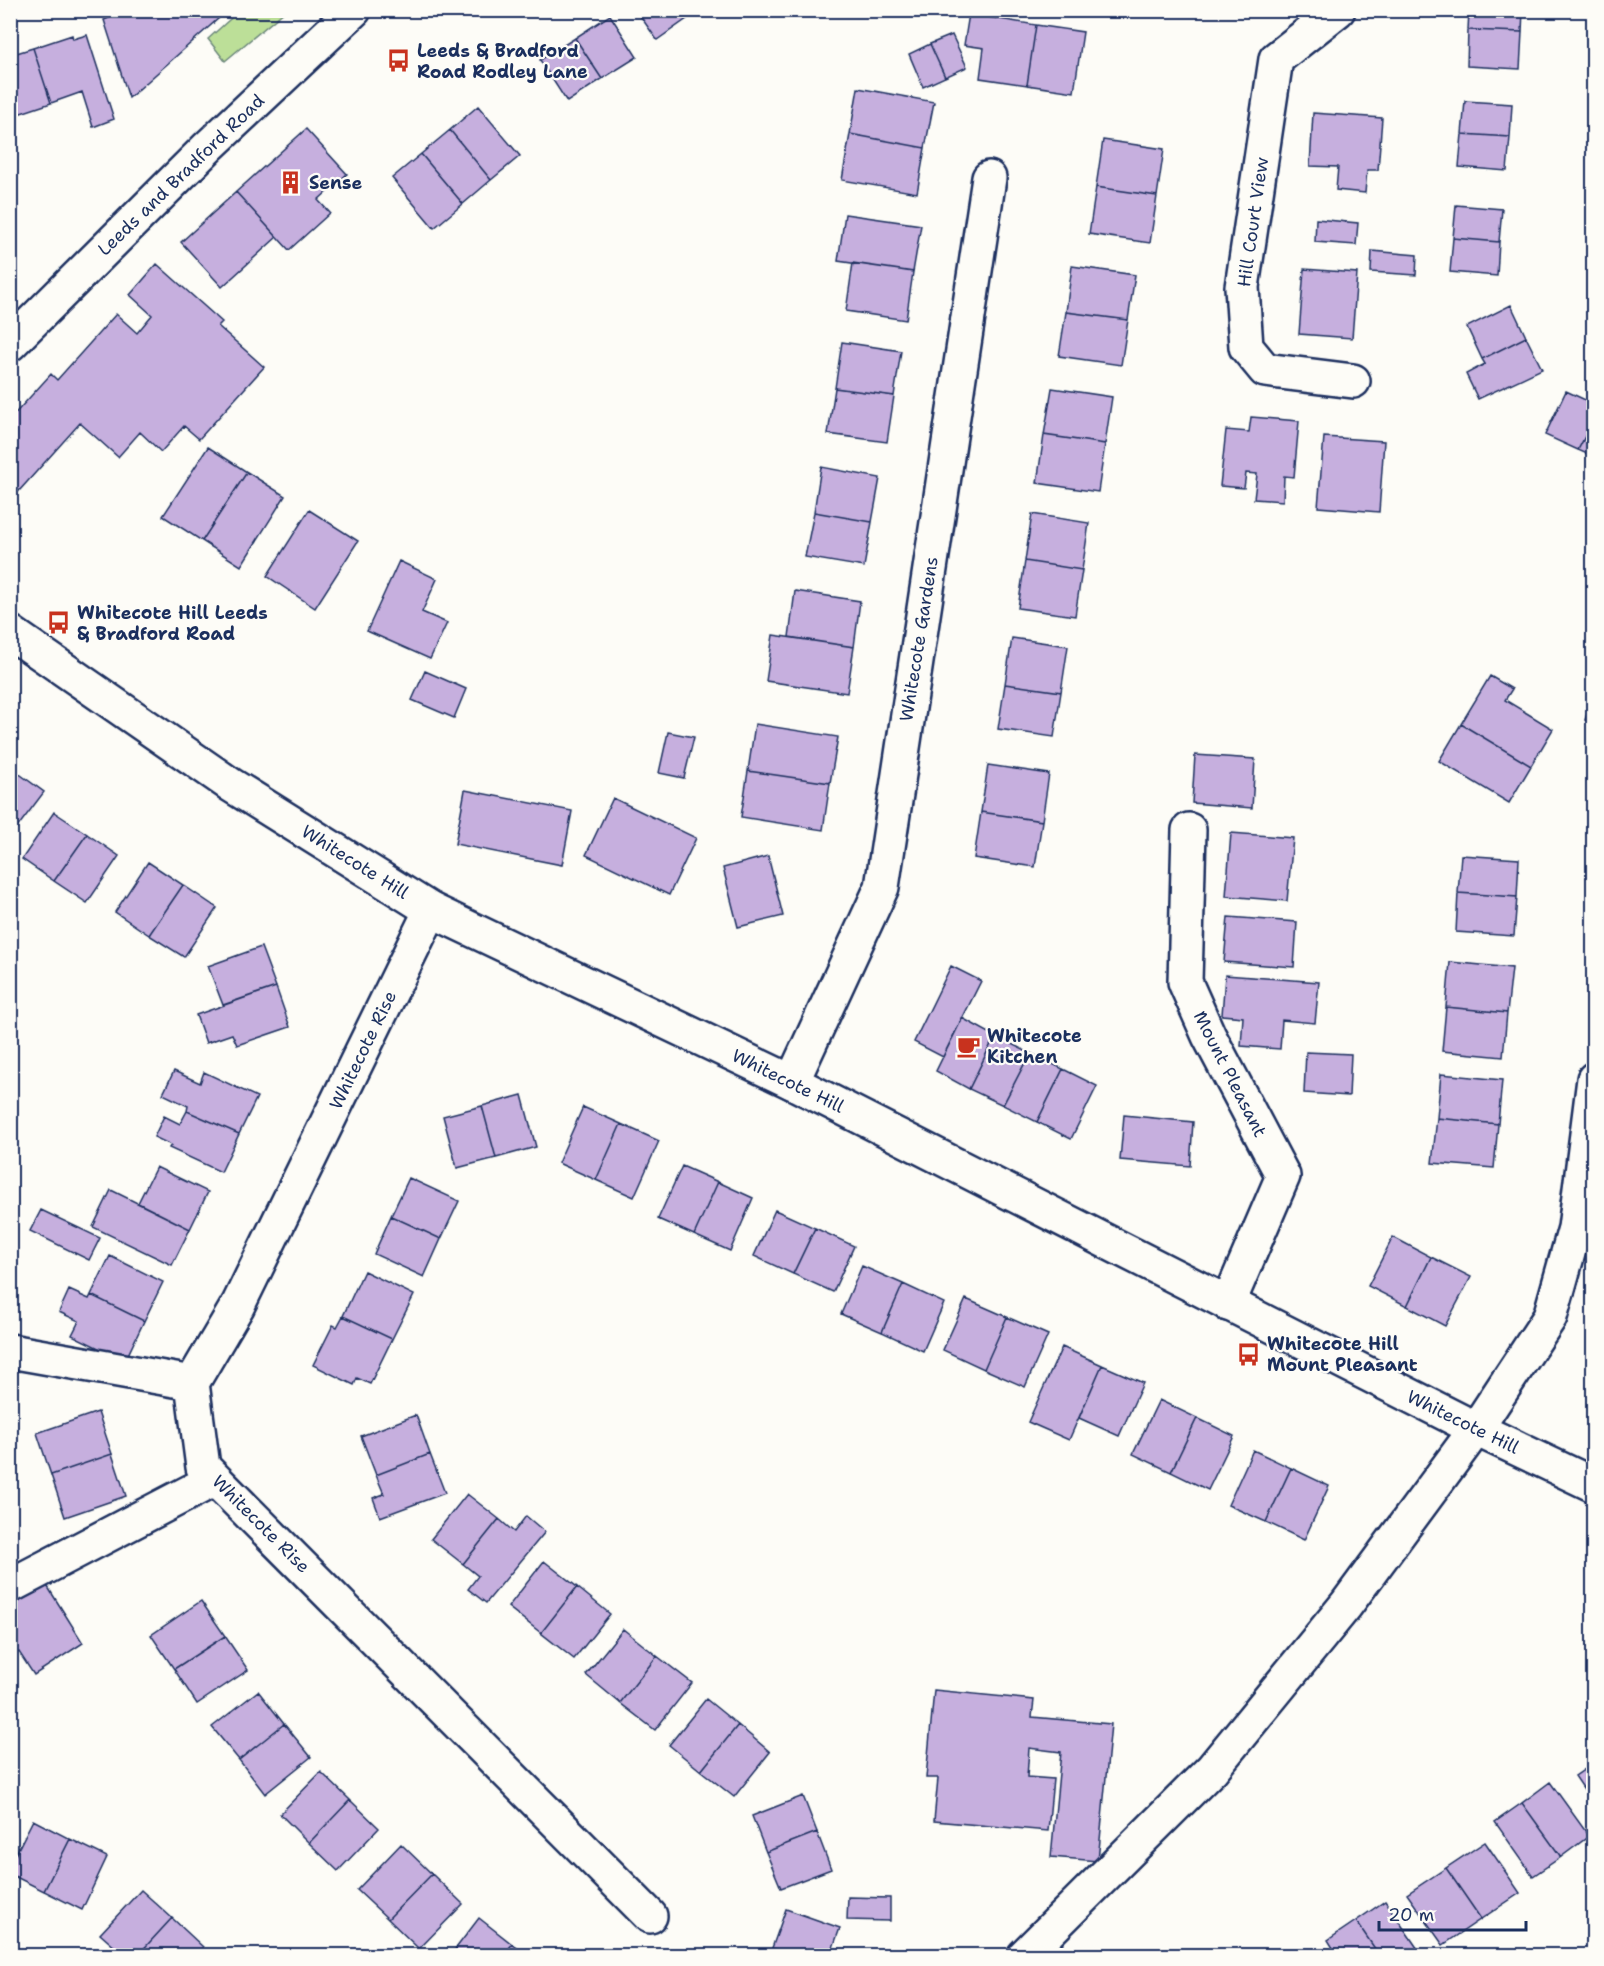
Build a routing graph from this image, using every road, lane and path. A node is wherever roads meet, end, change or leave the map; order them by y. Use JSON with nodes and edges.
{"nodes":[{"id":1,"x":354,"y":10,"type":"edge"},
{"id":2,"x":1338,"y":10,"type":"edge"},
{"id":3,"x":988,"y":178,"type":"dead end"},
{"id":4,"x":10,"y":344,"type":"edge"},
{"id":5,"x":1353,"y":381,"type":"dead end"},
{"id":6,"x":10,"y":632,"type":"edge"},
{"id":7,"x":1189,"y":830,"type":"dead end"},
{"id":8,"x":431,"y":910,"type":"junction"},
{"id":9,"x":1593,"y":1079,"type":"edge"},
{"id":10,"x":792,"y":1082,"type":"junction"},
{"id":11,"x":1228,"y":1304,"type":"junction"},
{"id":12,"x":10,"y":1351,"type":"edge"},
{"id":13,"x":192,"y":1383,"type":"junction"},
{"id":14,"x":1476,"y":1429,"type":"junction"},
{"id":15,"x":215,"y":1479,"type":"junction"},
{"id":16,"x":1593,"y":1485,"type":"edge"},
{"id":17,"x":10,"y":1586,"type":"edge"},
{"id":18,"x":650,"y":1916,"type":"dead end"},
{"id":19,"x":1024,"y":1956,"type":"edge"}],
"edges":[{"from":1,"to":4,"type":"street","name":"Leeds and Bradford Road"},
{"from":2,"to":5,"type":"street","name":"Hill Court View"},
{"from":3,"to":10,"type":"street","name":"Whitecote Gardens"},
{"from":6,"to":8,"type":"street","name":"Whitecote Hill"},
{"from":7,"to":11,"type":"street","name":"Mount Pleasant"},
{"from":8,"to":10,"type":"street","name":"Whitecote Hill"},
{"from":8,"to":13,"type":"street","name":"Whitecote Rise"},
{"from":9,"to":14,"type":"street"},
{"from":10,"to":11,"type":"street","name":"Whitecote Hill"},
{"from":11,"to":14,"type":"street","name":"Whitecote Hill"},
{"from":12,"to":13,"type":"street"},
{"from":13,"to":15,"type":"street","name":"Whitecote Rise"},
{"from":14,"to":16,"type":"street","name":"Whitecote Hill"},
{"from":14,"to":19,"type":"street"},
{"from":15,"to":17,"type":"street"},
{"from":15,"to":18,"type":"street","name":"Whitecote Rise"}]}
